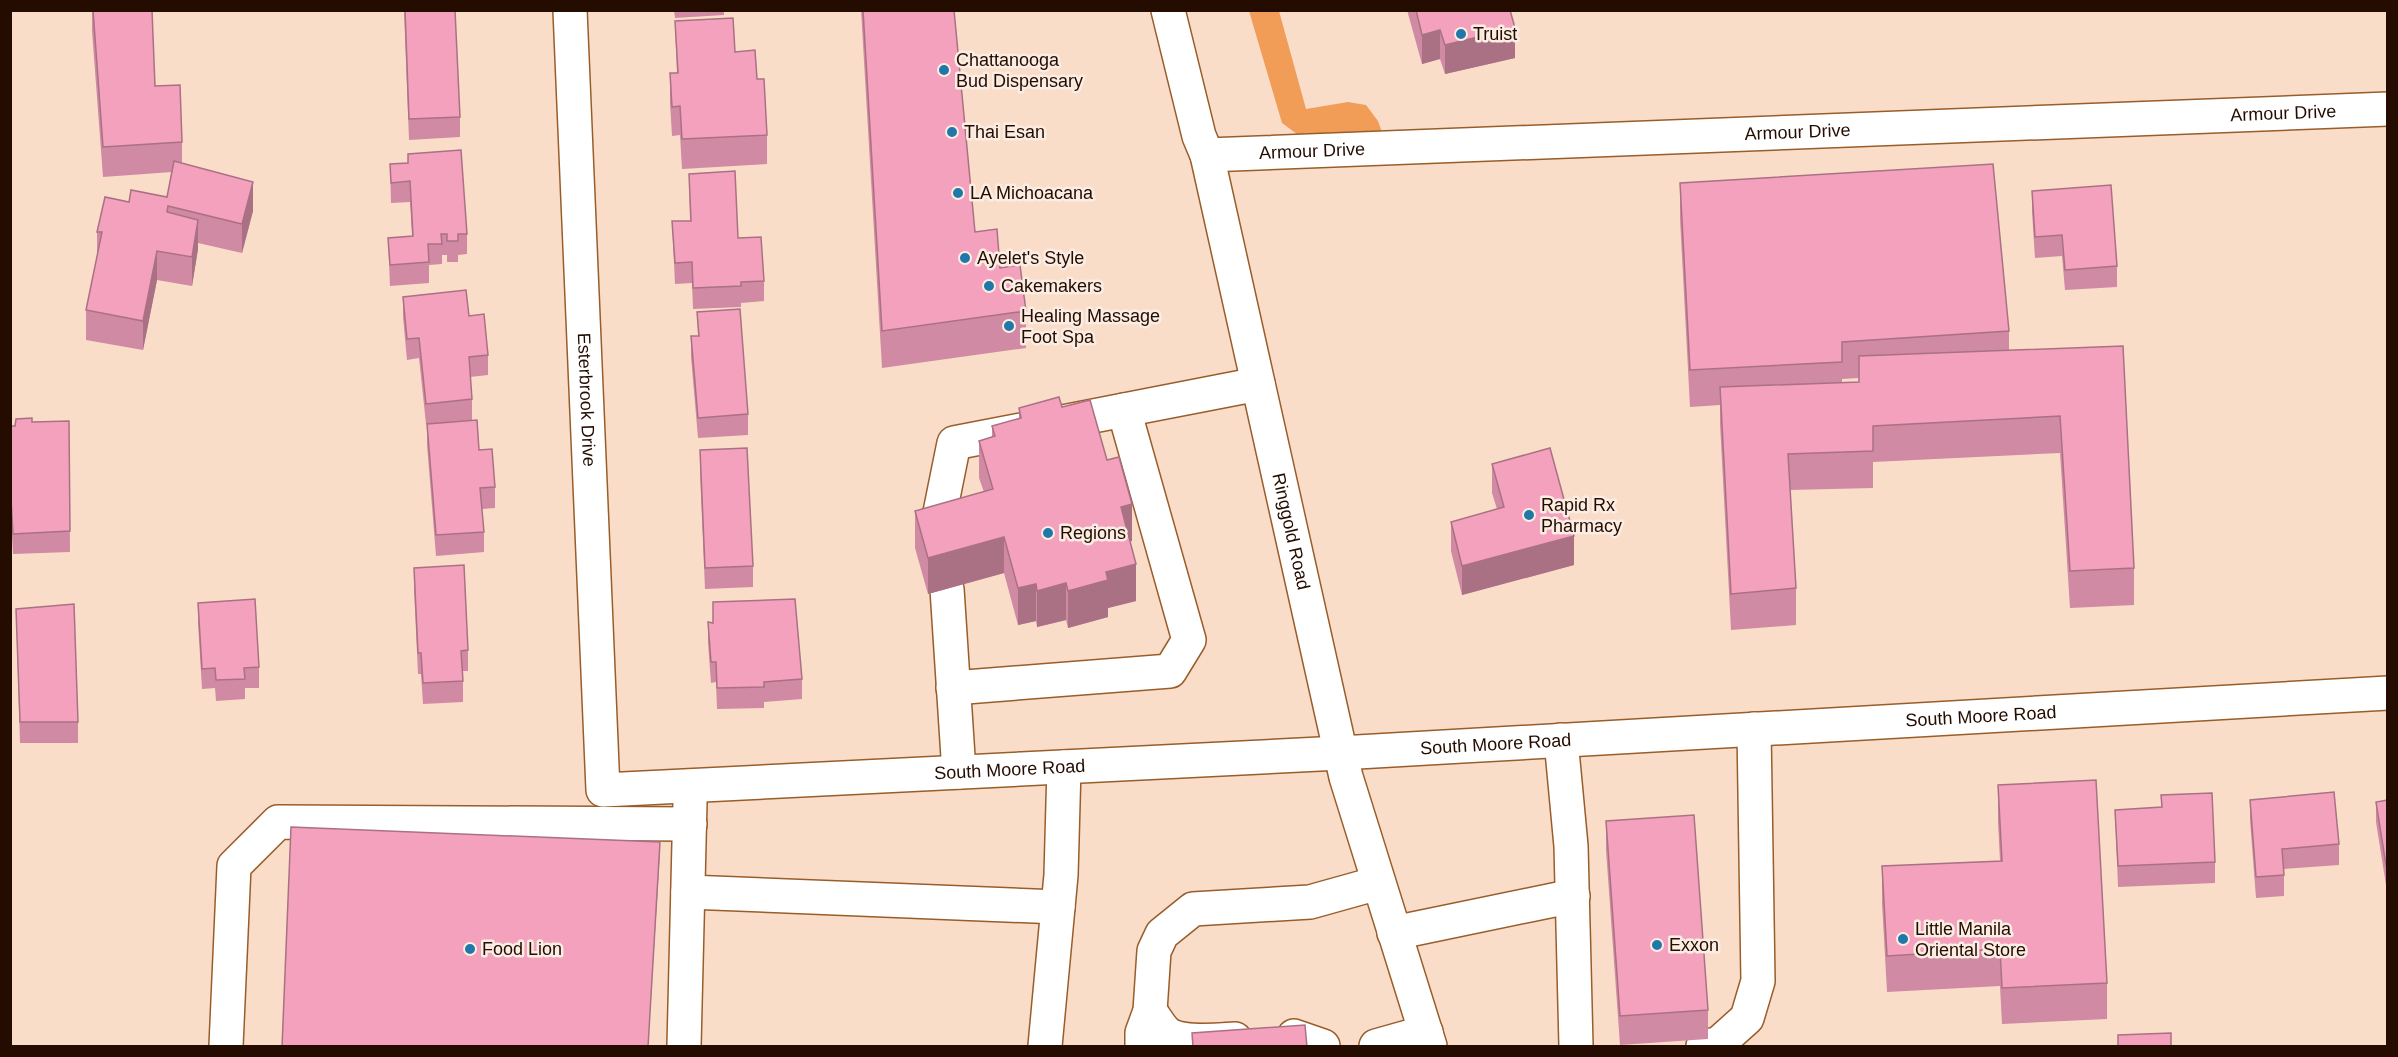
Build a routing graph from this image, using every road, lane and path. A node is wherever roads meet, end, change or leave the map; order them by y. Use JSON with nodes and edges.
{"nodes":[{"id":1,"x":570,"y":10,"type":"edge"},
{"id":2,"x":1168,"y":10,"type":"edge"},
{"id":3,"x":2388,"y":109,"type":"edge"},
{"id":4,"x":1207,"y":155,"type":"junction"},
{"id":5,"x":1258,"y":384,"type":"junction"},
{"id":6,"x":1124,"y":410,"type":"junction"},
{"id":7,"x":934,"y":542,"type":"edge"},
{"id":8,"x":947,"y":589,"type":"edge"},
{"id":9,"x":953,"y":688,"type":"junction"},
{"id":10,"x":2388,"y":693,"type":"edge"},
{"id":11,"x":1754,"y":729,"type":"junction"},
{"id":12,"x":1561,"y":740,"type":"junction"},
{"id":13,"x":1340,"y":753,"type":"junction"},
{"id":14,"x":1064,"y":767,"type":"junction"},
{"id":15,"x":959,"y":772,"type":"junction"},
{"id":16,"x":691,"y":786,"type":"junction"},
{"id":17,"x":603,"y":790,"type":"joint"},
{"id":18,"x":690,"y":824,"type":"junction"},
{"id":19,"x":1378,"y":883,"type":"junction"},
{"id":20,"x":688,"y":892,"type":"junction"},
{"id":21,"x":1573,"y":896,"type":"junction"},
{"id":22,"x":1058,"y":907,"type":"junction"},
{"id":23,"x":1394,"y":933,"type":"junction"},
{"id":24,"x":1150,"y":1011,"type":"junction"},
{"id":25,"x":1296,"y":1040,"type":"edge"},
{"id":26,"x":1428,"y":1040,"type":"edge"},
{"id":27,"x":226,"y":1047,"type":"edge"},
{"id":28,"x":684,"y":1047,"type":"edge"},
{"id":29,"x":1045,"y":1047,"type":"edge"},
{"id":30,"x":1142,"y":1047,"type":"edge"},
{"id":31,"x":1376,"y":1047,"type":"edge"},
{"id":32,"x":1576,"y":1047,"type":"edge"},
{"id":33,"x":1703,"y":1047,"type":"edge"}],
"edges":[{"from":1,"to":17,"type":"street","name":"Esterbrook Drive"},
{"from":2,"to":4,"type":"street","name":"Ringgold Road"},
{"from":3,"to":4,"type":"street","name":"Armour Drive"},
{"from":4,"to":5,"type":"street","name":"Ringgold Road"},
{"from":5,"to":6,"type":"street"},
{"from":5,"to":13,"type":"street","name":"Ringgold Road"},
{"from":6,"to":7,"type":"street"},
{"from":6,"to":9,"type":"street"},
{"from":8,"to":9,"type":"street"},
{"from":9,"to":15,"type":"street"},
{"from":10,"to":11,"type":"street","name":"South Moore Road"},
{"from":11,"to":12,"type":"street","name":"South Moore Road"},
{"from":11,"to":33,"type":"street"},
{"from":12,"to":13,"type":"street","name":"South Moore Road"},
{"from":12,"to":21,"type":"street"},
{"from":13,"to":14,"type":"street","name":"South Moore Road"},
{"from":13,"to":19,"type":"street","name":"Ringgold Road"},
{"from":14,"to":15,"type":"street","name":"South Moore Road"},
{"from":14,"to":22,"type":"street"},
{"from":15,"to":16,"type":"street","name":"South Moore Road"},
{"from":16,"to":17,"type":"street","name":"South Moore Road"},
{"from":16,"to":18,"type":"street"},
{"from":18,"to":20,"type":"street"},
{"from":18,"to":27,"type":"street"},
{"from":19,"to":23,"type":"street","name":"Ringgold Road"},
{"from":19,"to":24,"type":"street"},
{"from":20,"to":22,"type":"street"},
{"from":20,"to":28,"type":"street"},
{"from":21,"to":23,"type":"street"},
{"from":21,"to":32,"type":"street"},
{"from":22,"to":29,"type":"street"},
{"from":23,"to":26,"type":"street","name":"Ringgold Road"},
{"from":24,"to":25,"type":"street"},
{"from":24,"to":30,"type":"street"},
{"from":26,"to":31,"type":"street"}]}
